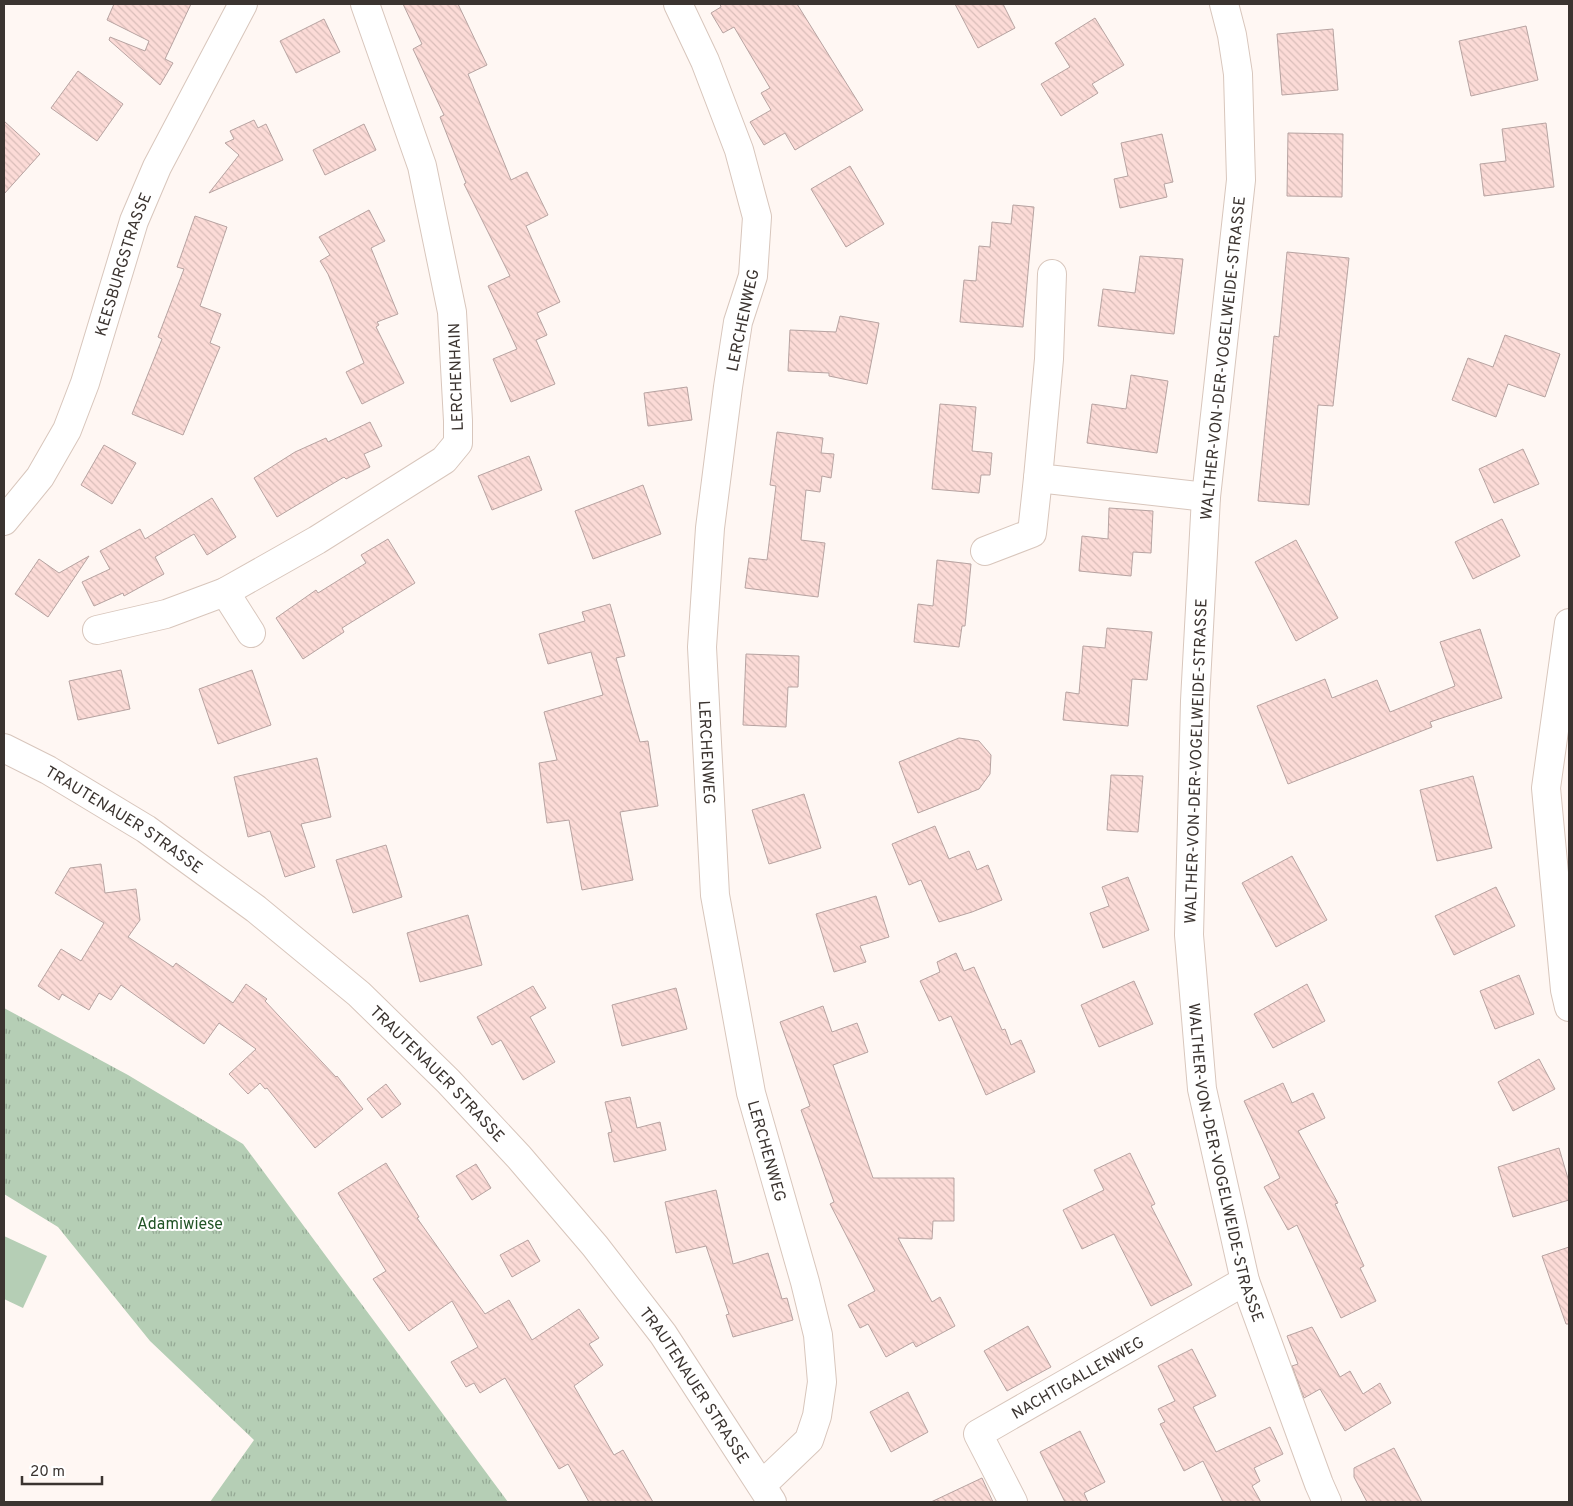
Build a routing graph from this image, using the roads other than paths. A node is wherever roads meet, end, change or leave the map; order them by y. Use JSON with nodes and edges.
{"nodes":[{"id":1,"x":243,"y":4,"type":"edge"},
{"id":2,"x":365,"y":4,"type":"edge"},
{"id":3,"x":678,"y":4,"type":"edge"},
{"id":4,"x":1224,"y":4,"type":"edge"},
{"id":5,"x":1052,"y":274,"type":"dead end"},
{"id":6,"x":1038,"y":478,"type":"junction"},
{"id":7,"x":1206,"y":497,"type":"junction"},
{"id":8,"x":4,"y":521,"type":"edge"},
{"id":9,"x":984,"y":551,"type":"dead end"},
{"id":10,"x":225,"y":592,"type":"junction"},
{"id":11,"x":1569,"y":623,"type":"edge"},
{"id":12,"x":98,"y":630,"type":"dead end"},
{"id":13,"x":251,"y":633,"type":"dead end"},
{"id":14,"x":4,"y":748,"type":"edge"},
{"id":15,"x":1569,"y":1007,"type":"edge"},
{"id":16,"x":1245,"y":1281,"type":"junction"},
{"id":17,"x":767,"y":1494,"type":"edge"},
{"id":18,"x":1013,"y":1502,"type":"edge"},
{"id":19,"x":1327,"y":1502,"type":"edge"}],
"edges":[{"from":1,"to":8,"type":"street","name":"KEESBURGSTRASSE"},
{"from":2,"to":10,"type":"street","name":"LERCHENHAIN"},
{"from":3,"to":17,"type":"street","name":"LERCHENWEG"},
{"from":4,"to":7,"type":"street","name":"WALTHER-VON-DER-VOGELWEIDE-STRASSE"},
{"from":5,"to":6,"type":"street"},
{"from":6,"to":7,"type":"street"},
{"from":6,"to":9,"type":"street"},
{"from":7,"to":16,"type":"street","name":"WALTHER-VON-DER-VOGELWEIDE-STRASSE"},
{"from":10,"to":12,"type":"street","name":"LERCHENHAIN"},
{"from":10,"to":13,"type":"street"},
{"from":11,"to":15,"type":"street"},
{"from":14,"to":17,"type":"street","name":"TRAUTENAUER STRASSE"},
{"from":16,"to":18,"type":"street","name":"NACHTIGALLENWEG"},
{"from":16,"to":19,"type":"street","name":"WALTHER-VON-DER-VOGELWEIDE-STRASSE"}]}
